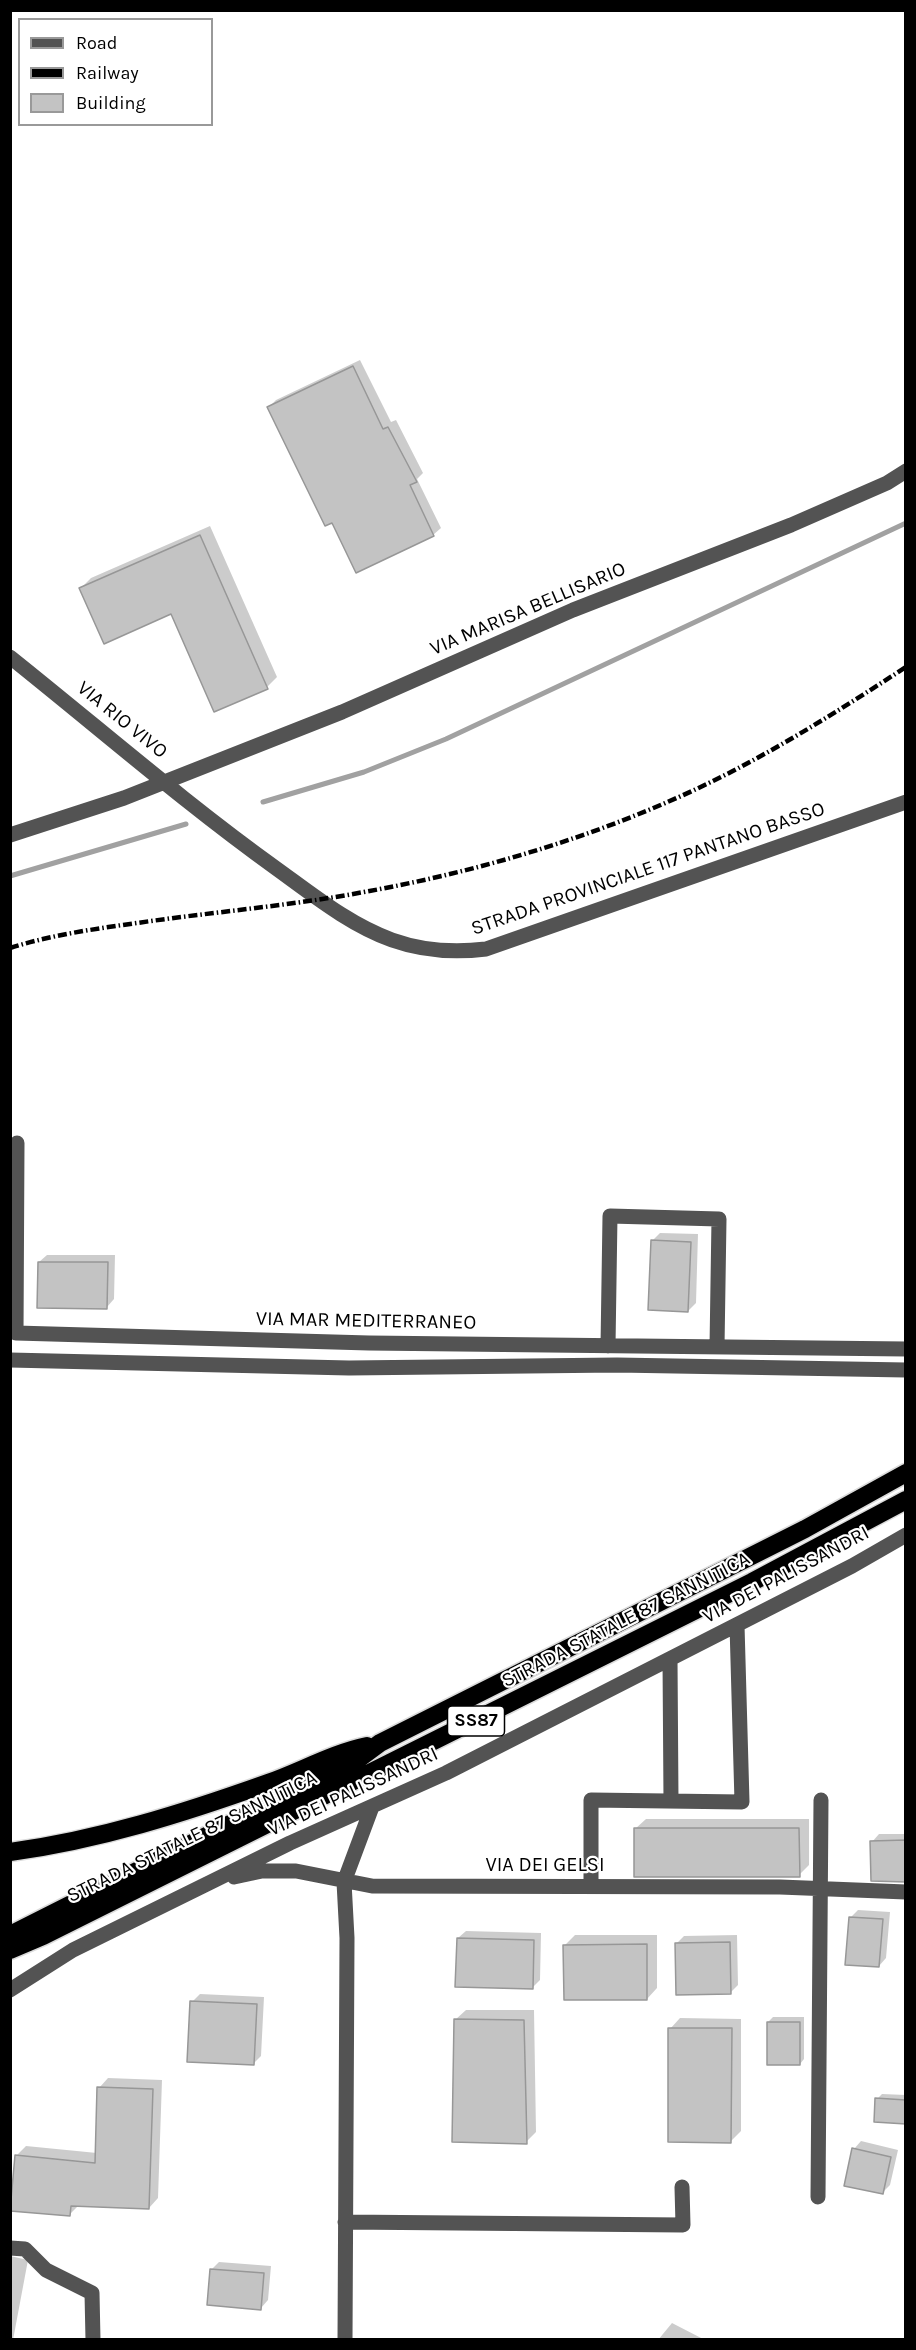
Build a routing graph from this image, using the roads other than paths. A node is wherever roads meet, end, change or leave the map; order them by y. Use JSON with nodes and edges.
{"nodes":[{"id":1,"x":906,"y":471,"type":"edge"},
{"id":2,"x":10,"y":657,"type":"edge"},
{"id":3,"x":164,"y":781,"type":"junction"},
{"id":4,"x":906,"y":802,"type":"edge"},
{"id":5,"x":10,"y":835,"type":"edge"},
{"id":6,"x":17,"y":1143,"type":"dead end"},
{"id":7,"x":608,"y":1346,"type":"junction"},
{"id":8,"x":717,"y":1347,"type":"junction"},
{"id":9,"x":906,"y":1348,"type":"edge"},
{"id":10,"x":10,"y":1360,"type":"edge"},
{"id":11,"x":906,"y":1370,"type":"edge"},
{"id":12,"x":906,"y":1460,"type":"edge"},
{"id":13,"x":898,"y":1478,"type":"edge"},
{"id":14,"x":906,"y":1500,"type":"edge"},
{"id":15,"x":906,"y":1535,"type":"edge"},
{"id":16,"x":737,"y":1625,"type":"junction"},
{"id":17,"x":670,"y":1659,"type":"junction"},
{"id":18,"x":380,"y":1743,"type":"junction"},
{"id":19,"x":821,"y":1800,"type":"dead end"},
{"id":20,"x":671,"y":1801,"type":"junction"},
{"id":21,"x":372,"y":1807,"type":"junction"},
{"id":22,"x":10,"y":1852,"type":"edge"},
{"id":23,"x":344,"y":1882,"type":"junction"},
{"id":24,"x":591,"y":1886,"type":"junction"},
{"id":25,"x":820,"y":1889,"type":"junction"},
{"id":26,"x":906,"y":1892,"type":"edge"},
{"id":27,"x":189,"y":1893,"type":"junction"},
{"id":28,"x":10,"y":1935,"type":"edge"},
{"id":29,"x":43,"y":1936,"type":"junction"},
{"id":30,"x":10,"y":1950,"type":"edge"},
{"id":31,"x":10,"y":1957,"type":"edge"},
{"id":32,"x":10,"y":1990,"type":"edge"},
{"id":33,"x":682,"y":2187,"type":"dead end"},
{"id":34,"x":818,"y":2197,"type":"dead end"},
{"id":35,"x":345,"y":2222,"type":"junction"},
{"id":36,"x":10,"y":2248,"type":"edge"},
{"id":37,"x":93,"y":2340,"type":"edge"},
{"id":38,"x":345,"y":2340,"type":"edge"}],
"edges":[{"from":1,"to":3,"type":"street","name":"VIA MARISA BELLISARIO"},
{"from":2,"to":3,"type":"street","name":"VIA RIO VIVO"},
{"from":3,"to":4,"type":"street","name":"STRADA PROVINCIALE 117 PANTANO BASSO"},
{"from":3,"to":5,"type":"street","name":"VIA RIO VIVO"},
{"from":6,"to":7,"type":"street","name":"VIA MAR MEDITERRANEO"},
{"from":7,"to":8,"type":"street","name":"VIA MAR MEDITERRANEO"},
{"from":7,"to":8,"type":"street"},
{"from":8,"to":9,"type":"street","name":"VIA MAR MEDITERRANEO"},
{"from":10,"to":11,"type":"street"},
{"from":12,"to":13,"type":"street"},
{"from":13,"to":18,"type":"highway","name":"STRADA STATALE 87 SANNITICA","number":"SS87"},
{"from":14,"to":29,"type":"highway","name":"STRADA STATALE 87 SANNITICA","number":"SS87"},
{"from":15,"to":16,"type":"street","name":"VIA DEI PALISSANDRI"},
{"from":16,"to":17,"type":"street","name":"VIA DEI PALISSANDRI"},
{"from":16,"to":20,"type":"street"},
{"from":17,"to":20,"type":"street"},
{"from":17,"to":21,"type":"street","name":"VIA DEI PALISSANDRI"},
{"from":18,"to":22,"type":"highway"},
{"from":18,"to":28,"type":"highway","number":"SS87"},
{"from":19,"to":25,"type":"street"},
{"from":20,"to":24,"type":"street"},
{"from":21,"to":23,"type":"street"},
{"from":21,"to":27,"type":"street","name":"VIA DEI PALISSANDRI"},
{"from":23,"to":24,"type":"street","name":"VIA DEI GELSI"},
{"from":23,"to":27,"type":"street","name":"VIA DEI GELSI"},
{"from":23,"to":35,"type":"street"},
{"from":24,"to":25,"type":"street","name":"VIA DEI GELSI"},
{"from":25,"to":26,"type":"street","name":"VIA DEI GELSI"},
{"from":25,"to":34,"type":"street"},
{"from":27,"to":32,"type":"street","name":"VIA DEI PALISSANDRI"},
{"from":29,"to":30,"type":"highway"},
{"from":29,"to":31,"type":"highway"},
{"from":33,"to":35,"type":"street"},
{"from":35,"to":38,"type":"street"},
{"from":36,"to":37,"type":"street"}]}
